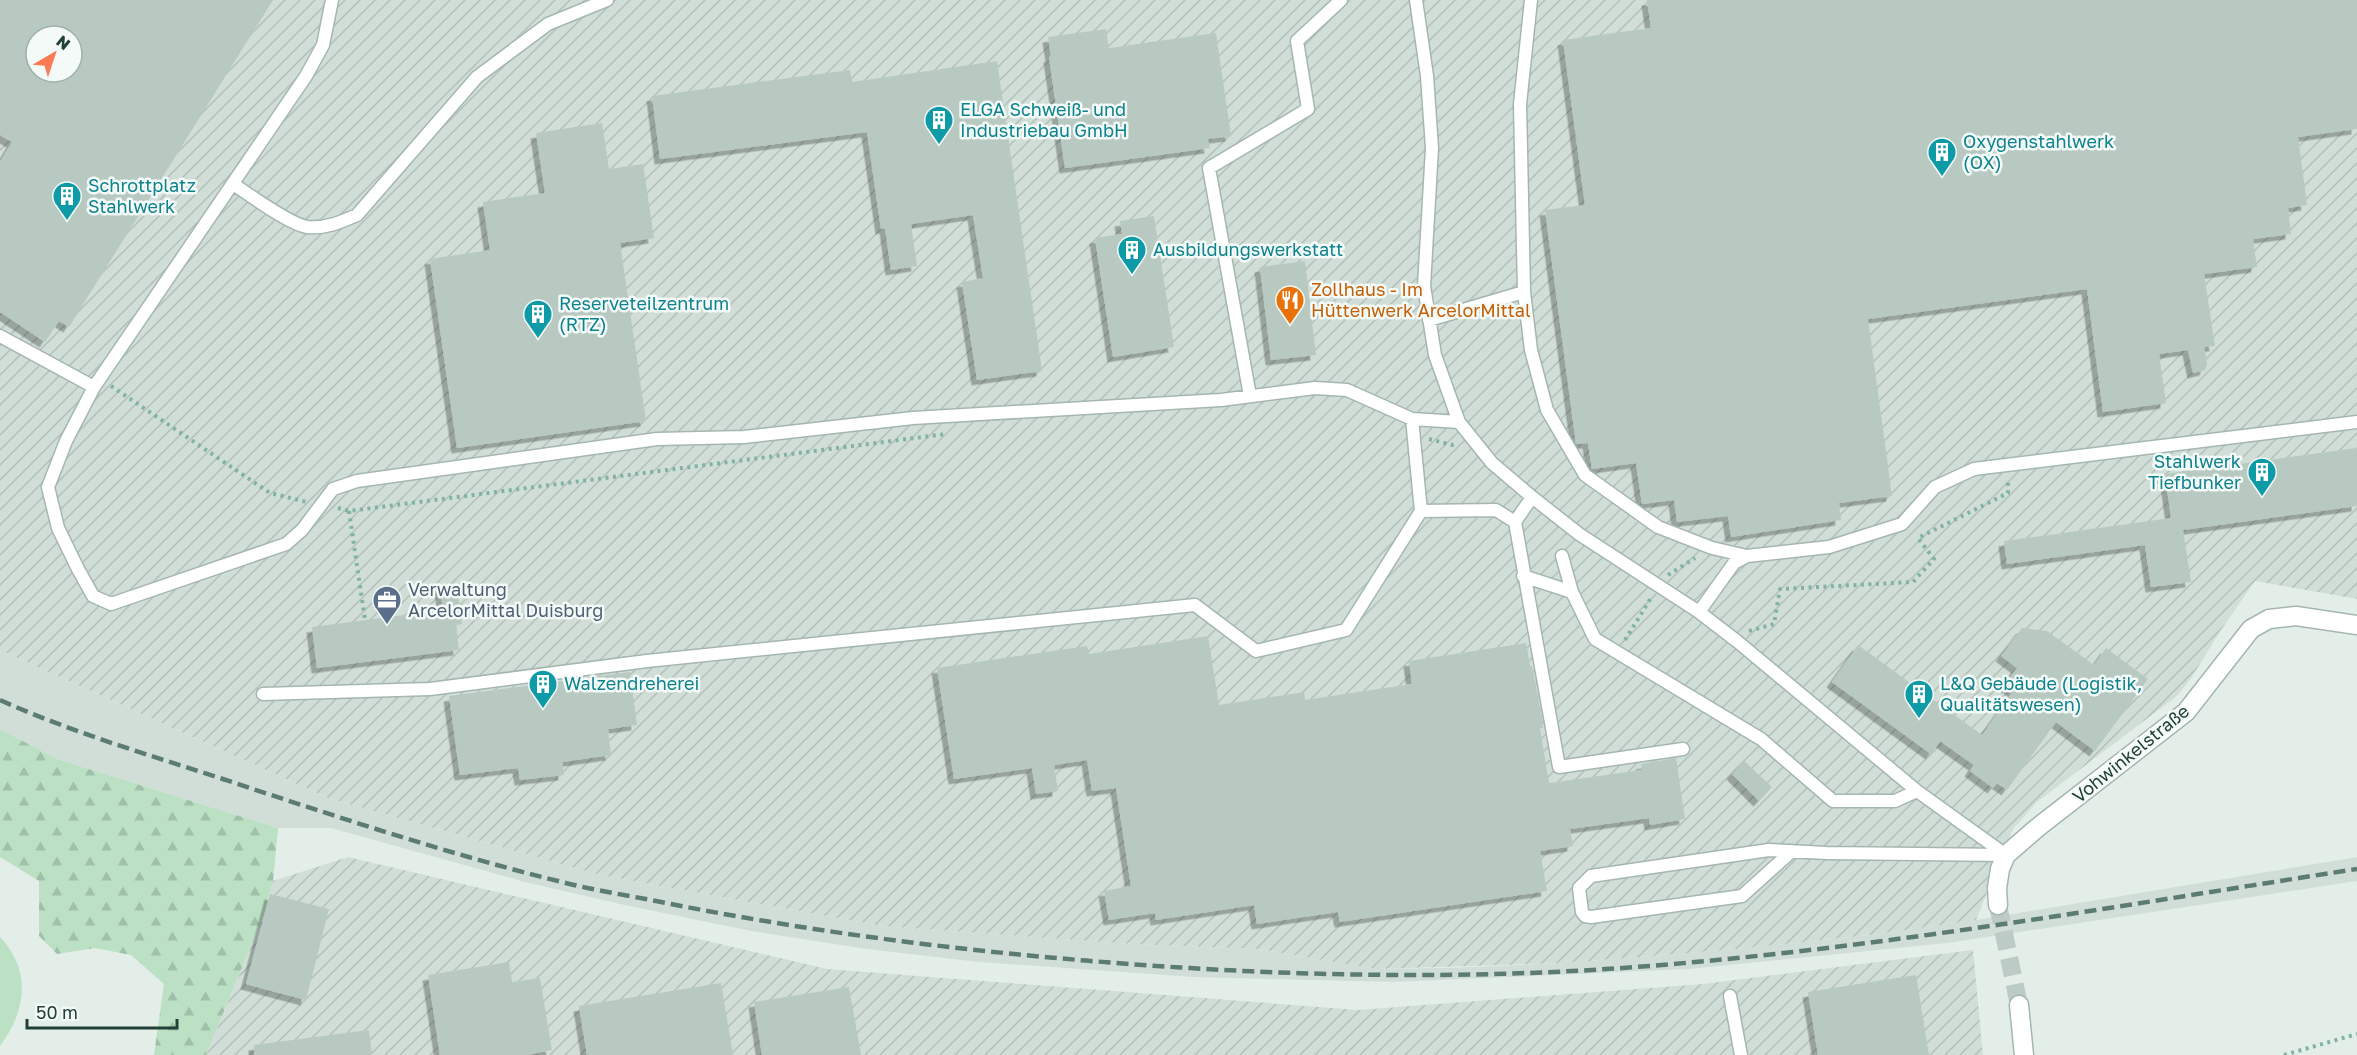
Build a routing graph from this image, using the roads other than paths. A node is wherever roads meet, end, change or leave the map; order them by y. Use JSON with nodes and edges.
{"nodes":[{"id":1,"x":332,"y":0,"type":"edge"},
{"id":2,"x":607,"y":0,"type":"edge"},
{"id":3,"x":1341,"y":0,"type":"edge"},
{"id":4,"x":1416,"y":0,"type":"edge"},
{"id":5,"x":1531,"y":0,"type":"edge"},
{"id":6,"x":233,"y":184,"type":"junction"},
{"id":7,"x":1524,"y":292,"type":"junction"},
{"id":8,"x":1429,"y":320,"type":"junction"},
{"id":9,"x":0,"y":336,"type":"edge"},
{"id":10,"x":94,"y":387,"type":"junction"},
{"id":11,"x":1250,"y":396,"type":"junction"},
{"id":12,"x":1412,"y":419,"type":"junction"},
{"id":13,"x":1459,"y":422,"type":"junction"},
{"id":14,"x":2357,"y":422,"type":"edge"},
{"id":15,"x":1532,"y":497,"type":"junction"},
{"id":16,"x":1421,"y":511,"type":"junction"},
{"id":17,"x":1515,"y":522,"type":"junction"},
{"id":18,"x":1562,"y":556,"type":"dead end"},
{"id":19,"x":1747,"y":556,"type":"junction"},
{"id":20,"x":1524,"y":576,"type":"junction"},
{"id":21,"x":1572,"y":592,"type":"junction"},
{"id":22,"x":1699,"y":612,"type":"junction"},
{"id":23,"x":2357,"y":624,"type":"edge"},
{"id":24,"x":263,"y":694,"type":"dead end"},
{"id":25,"x":1683,"y":749,"type":"dead end"},
{"id":26,"x":1917,"y":791,"type":"junction"},
{"id":27,"x":1792,"y":851,"type":"junction"},
{"id":28,"x":2006,"y":855,"type":"junction"},
{"id":29,"x":1998,"y":905,"type":"tunnel mouth"},
{"id":30,"x":1730,"y":996,"type":"dead end"},
{"id":31,"x":2019,"y":1005,"type":"tunnel mouth"},
{"id":32,"x":1741,"y":1055,"type":"edge"},
{"id":33,"x":2024,"y":1055,"type":"edge"}],
"edges":[{"from":1,"to":6,"type":"lane"},
{"from":2,"to":6,"type":"lane"},
{"from":3,"to":11,"type":"lane"},
{"from":4,"to":8,"type":"lane"},
{"from":5,"to":7,"type":"lane"},
{"from":6,"to":10,"type":"lane"},
{"from":7,"to":8,"type":"lane"},
{"from":7,"to":19,"type":"lane"},
{"from":8,"to":13,"type":"lane"},
{"from":9,"to":10,"type":"lane"},
{"from":10,"to":11,"type":"lane"},
{"from":11,"to":12,"type":"lane"},
{"from":12,"to":13,"type":"lane"},
{"from":12,"to":16,"type":"lane"},
{"from":13,"to":15,"type":"lane"},
{"from":14,"to":19,"type":"lane"},
{"from":15,"to":17,"type":"lane"},
{"from":15,"to":22,"type":"lane"},
{"from":16,"to":17,"type":"lane"},
{"from":16,"to":24,"type":"lane"},
{"from":17,"to":20,"type":"lane"},
{"from":18,"to":21,"type":"lane"},
{"from":19,"to":22,"type":"lane"},
{"from":20,"to":21,"type":"lane"},
{"from":20,"to":25,"type":"lane"},
{"from":21,"to":26,"type":"lane"},
{"from":22,"to":26,"type":"lane"},
{"from":23,"to":28,"type":"street","name":"Vohwinkelstraße"},
{"from":26,"to":28,"type":"lane"},
{"from":27,"to":27,"type":"lane"},
{"from":27,"to":28,"type":"lane"},
{"from":28,"to":29,"type":"street"},
{"from":30,"to":32,"type":"lane"},
{"from":31,"to":33,"type":"street"}]}
